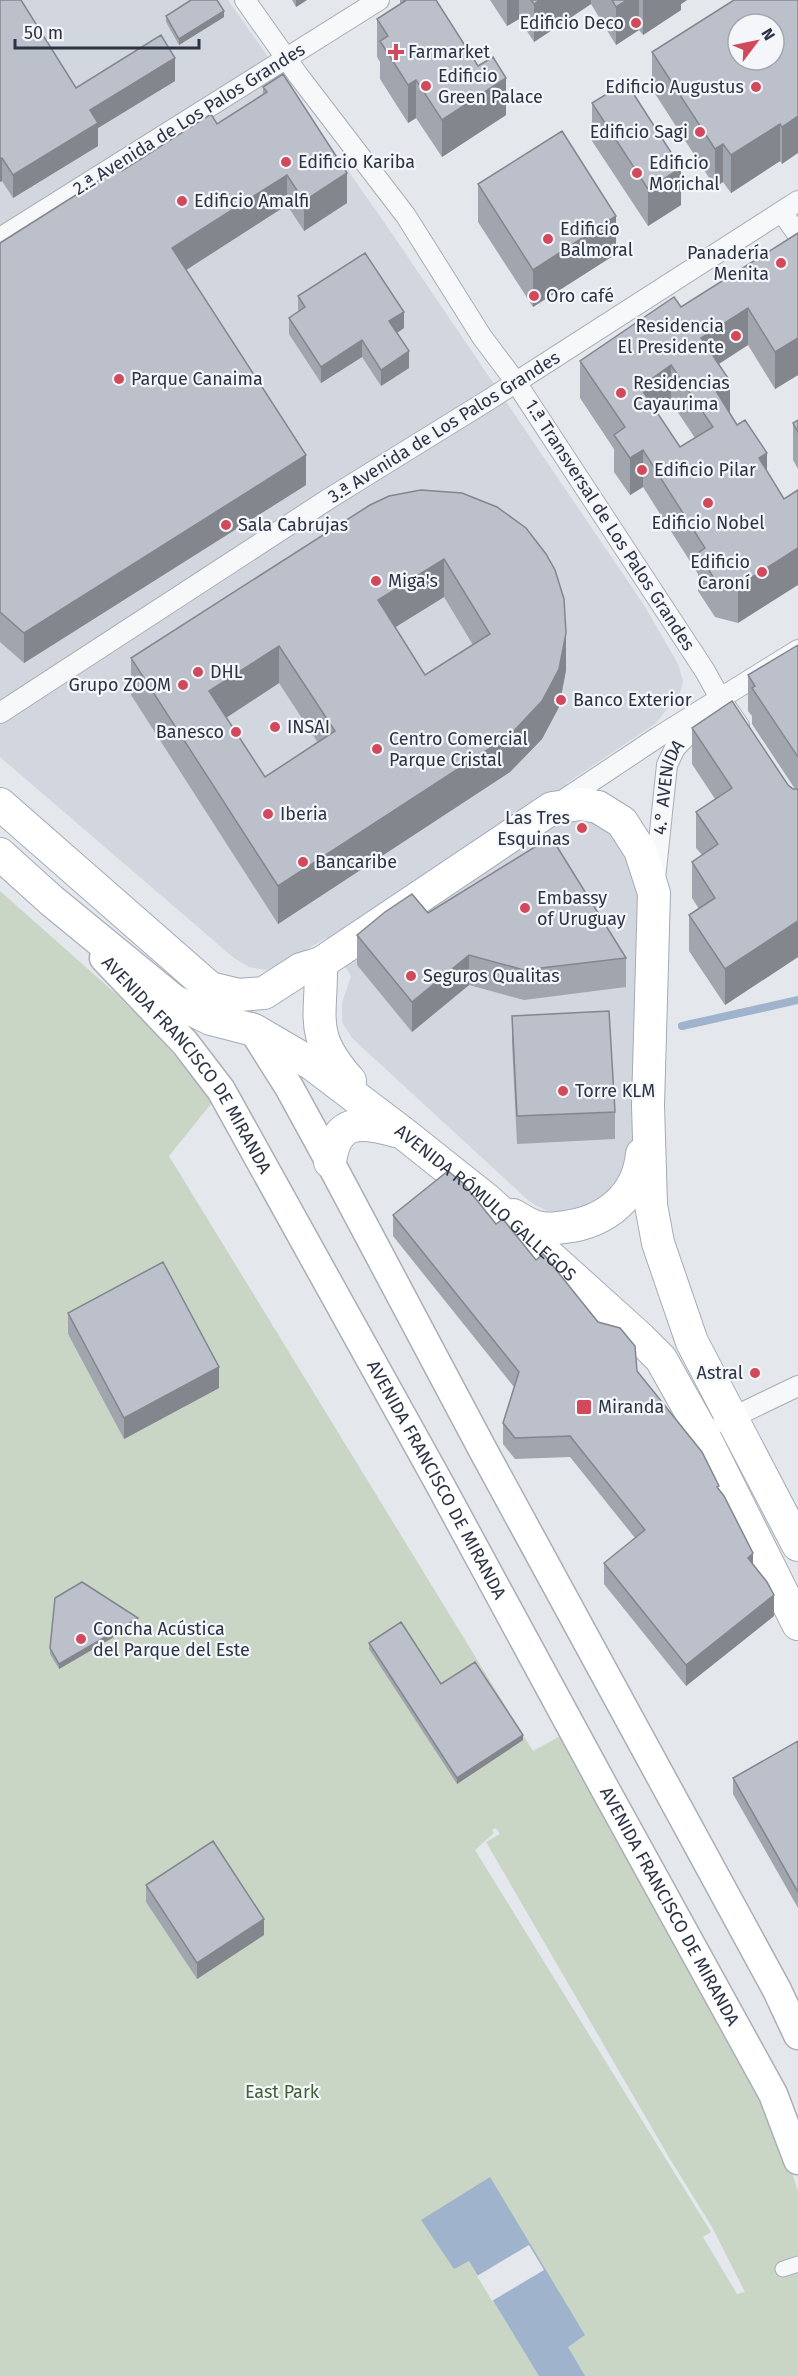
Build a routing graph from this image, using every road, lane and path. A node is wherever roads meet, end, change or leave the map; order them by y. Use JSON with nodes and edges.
{"nodes":[{"id":1,"x":245,"y":0,"type":"edge"},
{"id":2,"x":379,"y":0,"type":"edge"},
{"id":3,"x":286,"y":57,"type":"junction"},
{"id":4,"x":790,"y":206,"type":"edge"},
{"id":5,"x":798,"y":235,"type":"edge"},
{"id":6,"x":0,"y":238,"type":"edge"},
{"id":7,"x":515,"y":381,"type":"junction"},
{"id":8,"x":798,"y":650,"type":"edge"},
{"id":9,"x":721,"y":700,"type":"junction"},
{"id":10,"x":0,"y":713,"type":"edge"},
{"id":11,"x":747,"y":738,"type":"edge"},
{"id":12,"x":0,"y":804,"type":"edge"},
{"id":13,"x":552,"y":808,"type":"junction"},
{"id":14,"x":0,"y":854,"type":"edge"},
{"id":15,"x":654,"y":893,"type":"junction"},
{"id":16,"x":52,"y":901,"type":"junction"},
{"id":17,"x":321,"y":963,"type":"junction"},
{"id":18,"x":210,"y":988,"type":"junction"},
{"id":19,"x":254,"y":1030,"type":"junction"},
{"id":20,"x":648,"y":1105,"type":"junction"},
{"id":21,"x":403,"y":1133,"type":"junction"},
{"id":22,"x":330,"y":1162,"type":"junction"},
{"id":23,"x":486,"y":1199,"type":"junction"},
{"id":24,"x":798,"y":1386,"type":"edge"},
{"id":25,"x":732,"y":1417,"type":"junction"},
{"id":26,"x":703,"y":1434,"type":"junction"},
{"id":27,"x":798,"y":1545,"type":"edge"},
{"id":28,"x":798,"y":1624,"type":"edge"},
{"id":29,"x":798,"y":2035,"type":"edge"},
{"id":30,"x":798,"y":2160,"type":"edge"}],
"edges":[{"from":1,"to":3,"type":"street","name":"1.ª Transversal de Los Palos Grandes"},
{"from":2,"to":3,"type":"street","name":"2.ª Avenida de Los Palos Grandes"},
{"from":3,"to":6,"type":"street","name":"2.ª Avenida de Los Palos Grandes"},
{"from":3,"to":7,"type":"street","name":"1.ª Transversal de Los Palos Grandes"},
{"from":4,"to":5,"type":"street"},
{"from":4,"to":7,"type":"street","name":"3.ª Avenida de Los Palos Grandes"},
{"from":7,"to":9,"type":"street","name":"1.ª Transversal de Los Palos Grandes"},
{"from":7,"to":10,"type":"street","name":"3.ª Avenida de Los Palos Grandes"},
{"from":8,"to":9,"type":"street"},
{"from":9,"to":11,"type":"street","name":"1.ª Transversal de Los Palos Grandes"},
{"from":9,"to":13,"type":"street"},
{"from":9,"to":15,"type":"street","name":"4.° AVENIDA"},
{"from":12,"to":18,"type":"main road"},
{"from":13,"to":15,"type":"main road"},
{"from":13,"to":17,"type":"main road"},
{"from":14,"to":16,"type":"main road","name":"AVENIDA FRANCISCO DE MIRANDA"},
{"from":15,"to":20,"type":"main road"},
{"from":16,"to":19,"type":"main road","name":"AVENIDA RÓMULO GALLEGOS"},
{"from":16,"to":30,"type":"main road","name":"AVENIDA FRANCISCO DE MIRANDA"},
{"from":17,"to":18,"type":"main road"},
{"from":17,"to":21,"type":"main road"},
{"from":18,"to":19,"type":"main road"},
{"from":19,"to":21,"type":"main road","name":"AVENIDA RÓMULO GALLEGOS"},
{"from":19,"to":22,"type":"main road"},
{"from":20,"to":23,"type":"main road"},
{"from":20,"to":25,"type":"main road"},
{"from":21,"to":22,"type":"main road"},
{"from":21,"to":23,"type":"main road","name":"AVENIDA RÓMULO GALLEGOS"},
{"from":22,"to":29,"type":"main road"},
{"from":23,"to":26,"type":"main road","name":"AVENIDA RÓMULO GALLEGOS"},
{"from":24,"to":25,"type":"street"},
{"from":25,"to":26,"type":"street"},
{"from":25,"to":27,"type":"main road"},
{"from":26,"to":28,"type":"main road","name":"AVENIDA RÓMULO GALLEGOS"}]}
